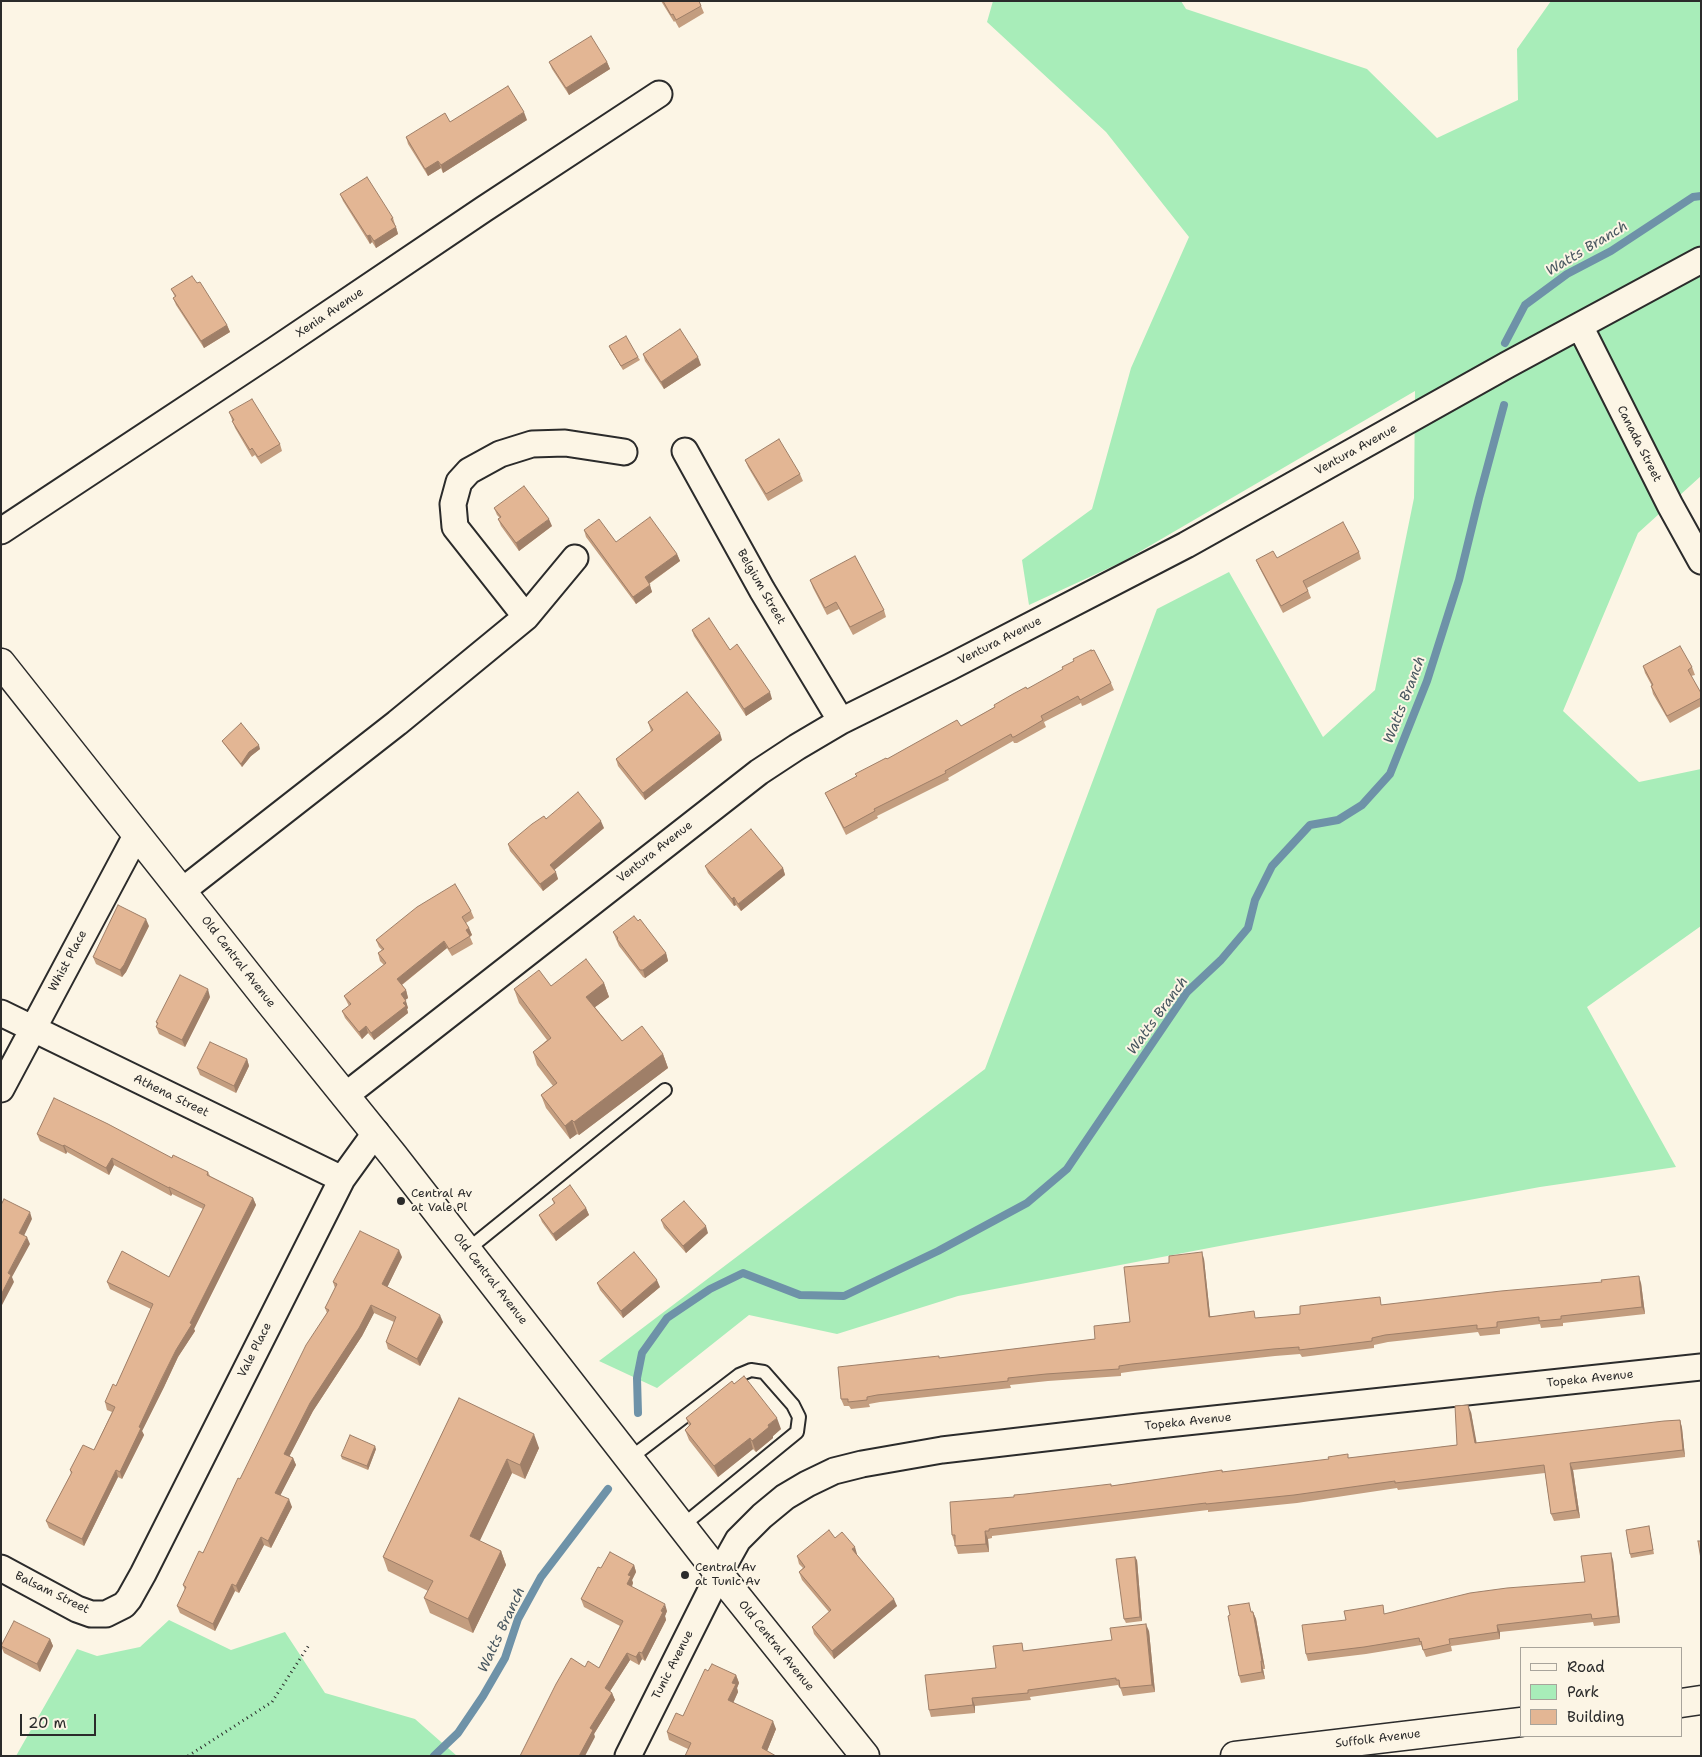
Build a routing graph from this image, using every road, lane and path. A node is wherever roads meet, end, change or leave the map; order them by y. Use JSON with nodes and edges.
{"nodes":[{"id":1,"x":659,"y":94,"type":"dead end"},
{"id":2,"x":1701,"y":260,"type":"edge"},
{"id":3,"x":1580,"y":326,"type":"junction"},
{"id":4,"x":684,"y":451,"type":"dead end"},
{"id":5,"x":624,"y":452,"type":"dead end"},
{"id":6,"x":1,"y":531,"type":"edge"},
{"id":7,"x":574,"y":558,"type":"dead end"},
{"id":8,"x":1701,"y":561,"type":"edge"},
{"id":9,"x":526,"y":617,"type":"junction"},
{"id":10,"x":1,"y":663,"type":"edge"},
{"id":11,"x":841,"y":721,"type":"junction"},
{"id":12,"x":136,"y":834,"type":"junction"},
{"id":13,"x":182,"y":891,"type":"junction"},
{"id":14,"x":1,"y":1013,"type":"edge"},
{"id":15,"x":32,"y":1028,"type":"junction"},
{"id":16,"x":1,"y":1089,"type":"edge"},
{"id":17,"x":665,"y":1090,"type":"dead end"},
{"id":18,"x":346,"y":1094,"type":"junction"},
{"id":19,"x":376,"y":1132,"type":"junction"},
{"id":20,"x":342,"y":1179,"type":"junction"},
{"id":21,"x":466,"y":1250,"type":"junction"},
{"id":22,"x":1701,"y":1367,"type":"edge"},
{"id":23,"x":630,"y":1459,"type":"junction"},
{"id":24,"x":682,"y":1526,"type":"junction"},
{"id":25,"x":1,"y":1568,"type":"edge"},
{"id":26,"x":143,"y":1574,"type":"joint"},
{"id":27,"x":719,"y":1574,"type":"junction"},
{"id":28,"x":309,"y":1646,"type":"dead end"},
{"id":29,"x":1701,"y":1700,"type":"edge"},
{"id":30,"x":1682,"y":1702,"type":"edge"},
{"id":31,"x":1520,"y":1722,"type":"edge"},
{"id":32,"x":188,"y":1756,"type":"edge"},
{"id":33,"x":628,"y":1756,"type":"edge"},
{"id":34,"x":865,"y":1756,"type":"edge"},
{"id":35,"x":1235,"y":1756,"type":"edge"}],
"edges":[{"from":1,"to":6,"type":"street","name":"Xenia Avenue"},
{"from":2,"to":3,"type":"street","name":"Ventura Avenue"},
{"from":3,"to":8,"type":"street","name":"Canada Street"},
{"from":3,"to":11,"type":"street","name":"Ventura Avenue"},
{"from":4,"to":11,"type":"street","name":"Belgium Street"},
{"from":5,"to":9,"type":"street"},
{"from":7,"to":9,"type":"street"},
{"from":9,"to":13,"type":"street"},
{"from":10,"to":12,"type":"main road","name":"Old Central Avenue"},
{"from":11,"to":18,"type":"street","name":"Ventura Avenue"},
{"from":12,"to":13,"type":"main road","name":"Old Central Avenue"},
{"from":12,"to":15,"type":"street","name":"Whist Place"},
{"from":13,"to":18,"type":"main road","name":"Old Central Avenue"},
{"from":14,"to":15,"type":"street","name":"Athena Street"},
{"from":15,"to":16,"type":"street","name":"Whist Place"},
{"from":15,"to":20,"type":"street","name":"Athena Street"},
{"from":17,"to":21,"type":"lane"},
{"from":18,"to":19,"type":"main road","name":"Old Central Avenue"},
{"from":19,"to":20,"type":"street","name":"Vale Place"},
{"from":19,"to":21,"type":"main road","name":"Old Central Avenue"},
{"from":20,"to":26,"type":"street","name":"Vale Place"},
{"from":21,"to":23,"type":"main road","name":"Old Central Avenue"},
{"from":22,"to":27,"type":"street","name":"Topeka Avenue"},
{"from":23,"to":24,"type":"main road","name":"Old Central Avenue"},
{"from":23,"to":24,"type":"lane"},
{"from":24,"to":27,"type":"main road","name":"Old Central Avenue"},
{"from":25,"to":26,"type":"street","name":"Balsam Street"},
{"from":27,"to":33,"type":"street","name":"Tunic Avenue"},
{"from":27,"to":34,"type":"main road","name":"Old Central Avenue"},
{"from":28,"to":32,"type":"path"},
{"from":29,"to":30,"type":"main road"},
{"from":31,"to":35,"type":"main road","name":"Suffolk Avenue"}]}
